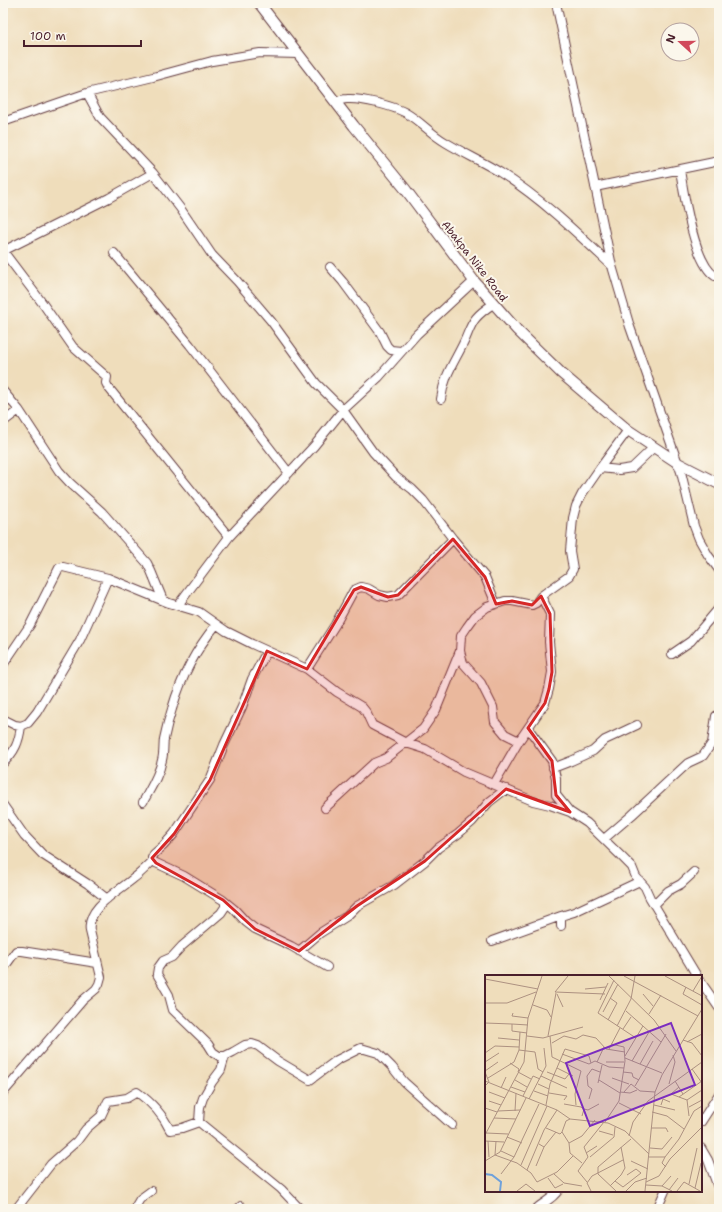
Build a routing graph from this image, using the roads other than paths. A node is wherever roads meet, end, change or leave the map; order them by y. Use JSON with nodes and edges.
{"nodes":[{"id":1,"x":260,"y":3,"type":"edge"},
{"id":2,"x":556,"y":3,"type":"edge"},
{"id":3,"x":298,"y":54,"type":"junction"},
{"id":4,"x":87,"y":93,"type":"junction"},
{"id":5,"x":335,"y":101,"type":"junction"},
{"id":6,"x":3,"y":122,"type":"edge"},
{"id":7,"x":719,"y":161,"type":"edge"},
{"id":8,"x":680,"y":170,"type":"junction"},
{"id":9,"x":153,"y":173,"type":"junction"},
{"id":10,"x":595,"y":187,"type":"junction"},
{"id":11,"x":3,"y":251,"type":"edge"},
{"id":12,"x":114,"y":253,"type":"dead end"},
{"id":13,"x":612,"y":266,"type":"junction"},
{"id":14,"x":330,"y":267,"type":"dead end"},
{"id":15,"x":719,"y":276,"type":"edge"},
{"id":16,"x":474,"y":281,"type":"junction"},
{"id":17,"x":493,"y":304,"type":"junction"},
{"id":18,"x":402,"y":351,"type":"junction"},
{"id":19,"x":3,"y":391,"type":"edge"},
{"id":20,"x":441,"y":399,"type":"dead end"},
{"id":21,"x":19,"y":410,"type":"junction"},
{"id":22,"x":343,"y":410,"type":"junction"},
{"id":23,"x":3,"y":422,"type":"edge"},
{"id":24,"x":628,"y":430,"type":"junction"},
{"id":25,"x":654,"y":447,"type":"junction"},
{"id":26,"x":678,"y":463,"type":"junction"},
{"id":27,"x":600,"y":468,"type":"junction"},
{"id":28,"x":289,"y":473,"type":"junction"},
{"id":29,"x":719,"y":484,"type":"edge"},
{"id":30,"x":229,"y":537,"type":"junction"},
{"id":31,"x":453,"y":539,"type":"junction"},
{"id":32,"x":719,"y":570,"type":"edge"},
{"id":33,"x":108,"y":578,"type":"junction"},
{"id":34,"x":541,"y":596,"type":"junction"},
{"id":35,"x":163,"y":600,"type":"junction"},
{"id":36,"x":496,"y":604,"type":"junction"},
{"id":37,"x":178,"y":605,"type":"junction"},
{"id":38,"x":719,"y":608,"type":"edge"},
{"id":39,"x":216,"y":625,"type":"junction"},
{"id":40,"x":267,"y":651,"type":"junction"},
{"id":41,"x":460,"y":651,"type":"junction"},
{"id":42,"x":672,"y":654,"type":"dead end"},
{"id":43,"x":3,"y":664,"type":"edge"},
{"id":44,"x":307,"y":669,"type":"junction"},
{"id":45,"x":719,"y":714,"type":"edge"},
{"id":46,"x":3,"y":719,"type":"edge"},
{"id":47,"x":637,"y":725,"type":"dead end"},
{"id":48,"x":21,"y":726,"type":"junction"},
{"id":49,"x":528,"y":728,"type":"junction"},
{"id":50,"x":519,"y":741,"type":"junction"},
{"id":51,"x":406,"y":743,"type":"junction"},
{"id":52,"x":3,"y":763,"type":"edge"},
{"id":53,"x":553,"y":768,"type":"junction"},
{"id":54,"x":494,"y":784,"type":"junction"},
{"id":55,"x":506,"y":789,"type":"junction"},
{"id":56,"x":142,"y":802,"type":"dead end"},
{"id":57,"x":3,"y":805,"type":"edge"},
{"id":58,"x":325,"y":808,"type":"dead end"},
{"id":59,"x":570,"y":812,"type":"junction"},
{"id":60,"x":604,"y":839,"type":"junction"},
{"id":61,"x":153,"y":861,"type":"junction"},
{"id":62,"x":694,"y":872,"type":"dead end"},
{"id":63,"x":640,"y":881,"type":"junction"},
{"id":64,"x":107,"y":899,"type":"junction"},
{"id":65,"x":224,"y":903,"type":"junction"},
{"id":66,"x":654,"y":905,"type":"junction"},
{"id":67,"x":561,"y":916,"type":"junction"},
{"id":68,"x":561,"y":926,"type":"dead end"},
{"id":69,"x":492,"y":941,"type":"dead end"},
{"id":70,"x":299,"y":951,"type":"junction"},
{"id":71,"x":97,"y":964,"type":"junction"},
{"id":72,"x":327,"y":967,"type":"dead end"},
{"id":73,"x":3,"y":968,"type":"edge"},
{"id":74,"x":696,"y":975,"type":"edge"},
{"id":75,"x":702,"y":983,"type":"edge"},
{"id":76,"x":719,"y":1008,"type":"edge"},
{"id":77,"x":225,"y":1056,"type":"junction"},
{"id":78,"x":3,"y":1094,"type":"edge"},
{"id":79,"x":719,"y":1094,"type":"edge"},
{"id":80,"x":702,"y":1120,"type":"edge"},
{"id":81,"x":199,"y":1122,"type":"junction"},
{"id":82,"x":452,"y":1124,"type":"dead end"},
{"id":83,"x":702,"y":1150,"type":"edge"},
{"id":84,"x":719,"y":1190,"type":"edge"},
{"id":85,"x":151,"y":1191,"type":"dead end"},
{"id":86,"x":557,"y":1192,"type":"edge"},
{"id":87,"x":665,"y":1192,"type":"edge"},
{"id":88,"x":16,"y":1209,"type":"edge"},
{"id":89,"x":134,"y":1209,"type":"edge"},
{"id":90,"x":300,"y":1209,"type":"edge"},
{"id":91,"x":536,"y":1209,"type":"edge"},
{"id":92,"x":657,"y":1209,"type":"edge"}],
"edges":[{"from":1,"to":3,"type":"main road","name":"Abakpa Nike Road"},
{"from":2,"to":10,"type":"street"},
{"from":3,"to":4,"type":"street"},
{"from":3,"to":5,"type":"main road","name":"Abakpa Nike Road"},
{"from":4,"to":6,"type":"street"},
{"from":4,"to":9,"type":"street"},
{"from":5,"to":13,"type":"street"},
{"from":5,"to":16,"type":"main road","name":"Abakpa Nike Road"},
{"from":7,"to":8,"type":"street"},
{"from":8,"to":10,"type":"street"},
{"from":8,"to":15,"type":"street"},
{"from":9,"to":11,"type":"street"},
{"from":9,"to":22,"type":"street"},
{"from":10,"to":13,"type":"street"},
{"from":11,"to":30,"type":"street"},
{"from":12,"to":28,"type":"street"},
{"from":13,"to":26,"type":"street"},
{"from":14,"to":18,"type":"street"},
{"from":16,"to":17,"type":"main road","name":"Abakpa Nike Road"},
{"from":16,"to":18,"type":"street"},
{"from":17,"to":20,"type":"street"},
{"from":17,"to":24,"type":"main road","name":"Abakpa Nike Road"},
{"from":18,"to":22,"type":"street"},
{"from":19,"to":21,"type":"street"},
{"from":21,"to":23,"type":"street"},
{"from":21,"to":35,"type":"street"},
{"from":22,"to":28,"type":"street"},
{"from":22,"to":31,"type":"street"},
{"from":24,"to":25,"type":"main road","name":"Abakpa Nike Road"},
{"from":24,"to":27,"type":"street"},
{"from":25,"to":26,"type":"main road","name":"Abakpa Nike Road"},
{"from":25,"to":27,"type":"street"},
{"from":26,"to":29,"type":"main road","name":"Abakpa Nike Road"},
{"from":26,"to":32,"type":"street"},
{"from":27,"to":34,"type":"street"},
{"from":28,"to":30,"type":"street"},
{"from":30,"to":37,"type":"street"},
{"from":31,"to":36,"type":"street"},
{"from":31,"to":44,"type":"street"},
{"from":33,"to":35,"type":"street"},
{"from":33,"to":43,"type":"street"},
{"from":33,"to":48,"type":"street"},
{"from":34,"to":36,"type":"street"},
{"from":34,"to":49,"type":"street"},
{"from":35,"to":37,"type":"street"},
{"from":36,"to":41,"type":"street"},
{"from":37,"to":39,"type":"street"},
{"from":38,"to":42,"type":"street"},
{"from":39,"to":40,"type":"street"},
{"from":39,"to":56,"type":"street"},
{"from":40,"to":44,"type":"street"},
{"from":40,"to":61,"type":"street"},
{"from":41,"to":50,"type":"street"},
{"from":41,"to":51,"type":"street"},
{"from":44,"to":51,"type":"street"},
{"from":45,"to":60,"type":"street"},
{"from":46,"to":48,"type":"street"},
{"from":47,"to":53,"type":"street"},
{"from":48,"to":52,"type":"street"},
{"from":49,"to":50,"type":"street"},
{"from":49,"to":53,"type":"street"},
{"from":50,"to":54,"type":"street"},
{"from":51,"to":54,"type":"street"},
{"from":51,"to":58,"type":"street"},
{"from":53,"to":59,"type":"street"},
{"from":54,"to":55,"type":"street"},
{"from":55,"to":59,"type":"street"},
{"from":55,"to":70,"type":"street"},
{"from":57,"to":64,"type":"street"},
{"from":59,"to":60,"type":"street"},
{"from":60,"to":63,"type":"street"},
{"from":61,"to":64,"type":"street"},
{"from":61,"to":65,"type":"street"},
{"from":62,"to":66,"type":"street"},
{"from":63,"to":66,"type":"street"},
{"from":63,"to":67,"type":"street"},
{"from":64,"to":71,"type":"street"},
{"from":65,"to":70,"type":"street"},
{"from":65,"to":77,"type":"street"},
{"from":66,"to":74,"type":"street"},
{"from":67,"to":68,"type":"street"},
{"from":67,"to":69,"type":"street"},
{"from":70,"to":72,"type":"street"},
{"from":71,"to":73,"type":"street"},
{"from":71,"to":78,"type":"street"},
{"from":75,"to":76,"type":"street"},
{"from":77,"to":81,"type":"street"},
{"from":77,"to":82,"type":"street"},
{"from":79,"to":80,"type":"street"},
{"from":81,"to":88,"type":"street"},
{"from":81,"to":90,"type":"street"},
{"from":83,"to":84,"type":"street"},
{"from":85,"to":89,"type":"street"},
{"from":86,"to":91,"type":"street"},
{"from":87,"to":92,"type":"street"}]}
